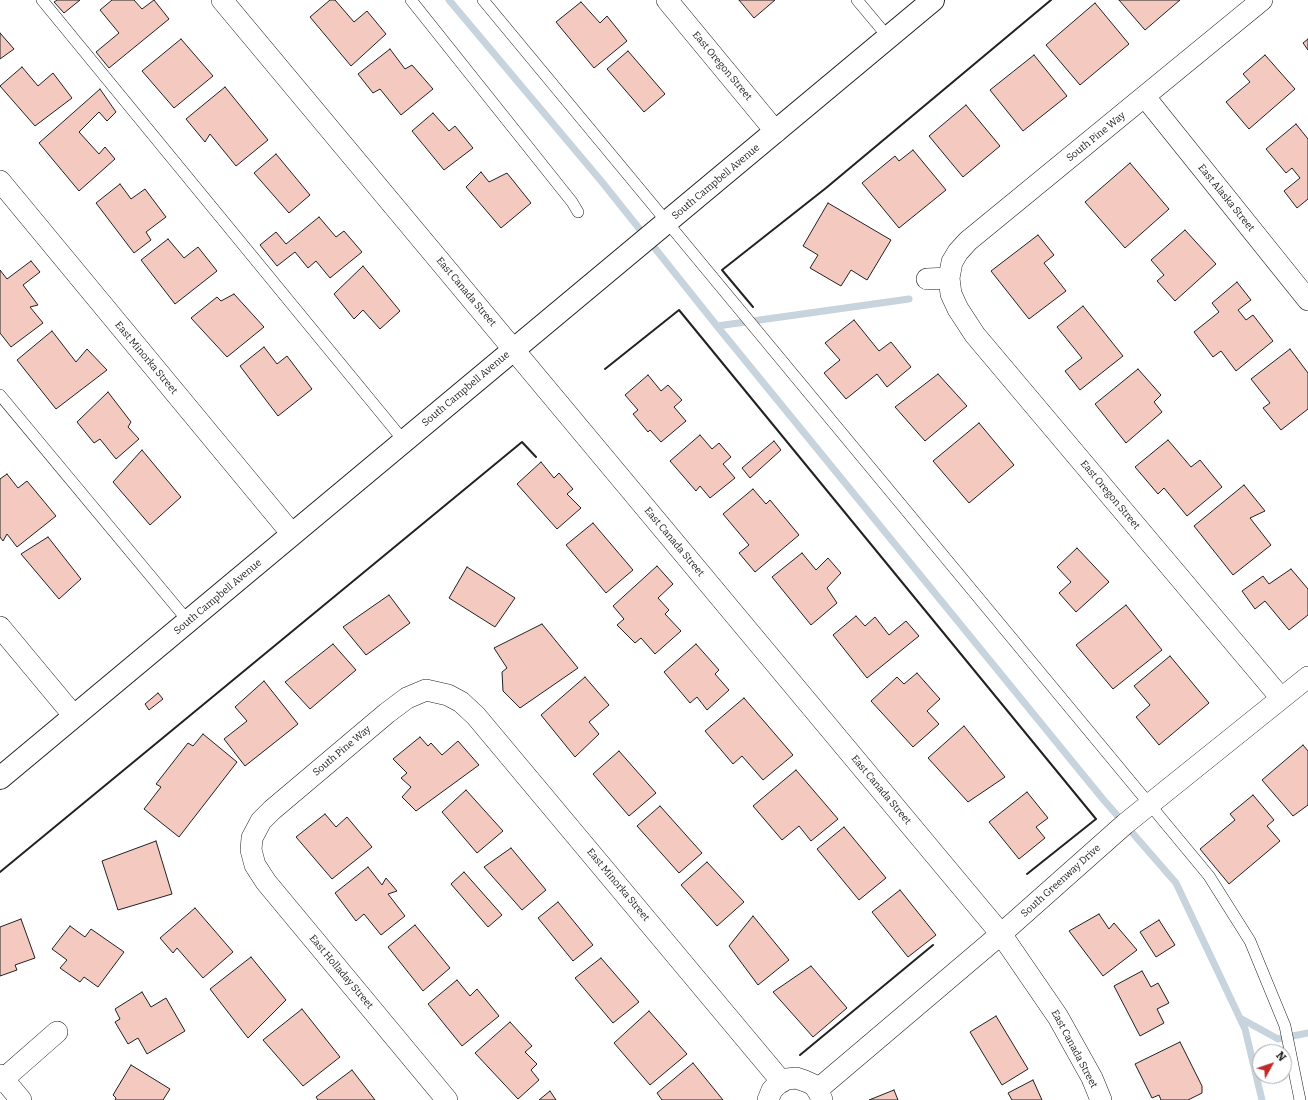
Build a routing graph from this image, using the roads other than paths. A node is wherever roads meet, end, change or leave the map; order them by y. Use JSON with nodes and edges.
{"nodes":[{"id":1,"x":42,"y":0,"type":"edge"},
{"id":2,"x":222,"y":0,"type":"edge"},
{"id":3,"x":411,"y":0,"type":"edge"},
{"id":4,"x":483,"y":0,"type":"edge"},
{"id":5,"x":667,"y":0,"type":"edge"},
{"id":6,"x":857,"y":0,"type":"edge"},
{"id":7,"x":933,"y":0,"type":"edge"},
{"id":8,"x":1262,"y":0,"type":"edge"},
{"id":9,"x":888,"y":38,"type":"junction"},
{"id":10,"x":1145,"y":97,"type":"junction"},
{"id":11,"x":776,"y":132,"type":"junction"},
{"id":12,"x":0,"y":182,"type":"edge"},
{"id":13,"x":578,"y":212,"type":"dead end"},
{"id":14,"x":663,"y":226,"type":"junction"},
{"id":15,"x":926,"y":279,"type":"dead end"},
{"id":16,"x":949,"y":282,"type":"junction"},
{"id":17,"x":1308,"y":300,"type":"edge"},
{"id":18,"x":514,"y":349,"type":"junction"},
{"id":19,"x":0,"y":395,"type":"edge"},
{"id":20,"x":404,"y":441,"type":"junction"},
{"id":21,"x":292,"y":534,"type":"junction"},
{"id":22,"x":188,"y":621,"type":"junction"},
{"id":23,"x":0,"y":626,"type":"edge"},
{"id":24,"x":1308,"y":677,"type":"edge"},
{"id":25,"x":448,"y":695,"type":"joint"},
{"id":26,"x":1281,"y":698,"type":"junction"},
{"id":27,"x":74,"y":716,"type":"junction"},
{"id":28,"x":0,"y":778,"type":"edge"},
{"id":29,"x":1150,"y":804,"type":"junction"},
{"id":30,"x":252,"y":838,"type":"joint"},
{"id":31,"x":1002,"y":934,"type":"junction"},
{"id":32,"x":57,"y":1032,"type":"dead end"},
{"id":33,"x":1,"y":1079,"type":"edge"},
{"id":34,"x":782,"y":1082,"type":"junction"},
{"id":35,"x":820,"y":1095,"type":"edge"},
{"id":36,"x":22,"y":1100,"type":"edge"},
{"id":37,"x":447,"y":1100,"type":"edge"},
{"id":38,"x":768,"y":1100,"type":"edge"},
{"id":39,"x":1101,"y":1100,"type":"edge"},
{"id":40,"x":1300,"y":1100,"type":"edge"}],
"edges":[{"from":1,"to":20,"type":"lane"},
{"from":2,"to":18,"type":"street","name":"East Canada Street"},
{"from":3,"to":13,"type":"lane"},
{"from":4,"to":14,"type":"lane"},
{"from":5,"to":11,"type":"street","name":"East Oregon Street"},
{"from":6,"to":9,"type":"lane"},
{"from":7,"to":9,"type":"main road","name":"South Campbell Avenue"},
{"from":8,"to":10,"type":"street","name":"South Pine Way"},
{"from":9,"to":11,"type":"main road","name":"South Campbell Avenue"},
{"from":10,"to":16,"type":"street","name":"South Pine Way"},
{"from":10,"to":17,"type":"street","name":"East Alaska Street"},
{"from":11,"to":14,"type":"main road","name":"South Campbell Avenue"},
{"from":12,"to":21,"type":"street","name":"East Minorka Street"},
{"from":14,"to":18,"type":"main road","name":"South Campbell Avenue"},
{"from":14,"to":29,"type":"lane"},
{"from":15,"to":16,"type":"street"},
{"from":16,"to":26,"type":"street","name":"East Oregon Street"},
{"from":18,"to":20,"type":"main road","name":"South Campbell Avenue"},
{"from":18,"to":31,"type":"street","name":"East Canada Street"},
{"from":19,"to":22,"type":"lane"},
{"from":20,"to":21,"type":"main road","name":"South Campbell Avenue"},
{"from":21,"to":22,"type":"main road","name":"South Campbell Avenue"},
{"from":22,"to":27,"type":"main road","name":"South Campbell Avenue"},
{"from":23,"to":27,"type":"street"},
{"from":24,"to":26,"type":"street","name":"South Greenway Drive"},
{"from":25,"to":30,"type":"street","name":"South Pine Way"},
{"from":25,"to":34,"type":"street","name":"East Minorka Street"},
{"from":26,"to":29,"type":"street","name":"South Greenway Drive"},
{"from":27,"to":28,"type":"main road","name":"South Campbell Avenue"},
{"from":29,"to":31,"type":"street","name":"South Greenway Drive"},
{"from":29,"to":40,"type":"lane"},
{"from":30,"to":37,"type":"street","name":"East Holladay Street"},
{"from":31,"to":35,"type":"street","name":"South Greenway Drive"},
{"from":31,"to":39,"type":"street","name":"East Canada Street"},
{"from":32,"to":33,"type":"street"},
{"from":33,"to":36,"type":"street"},
{"from":34,"to":35,"type":"street"},
{"from":34,"to":38,"type":"street"}]}
